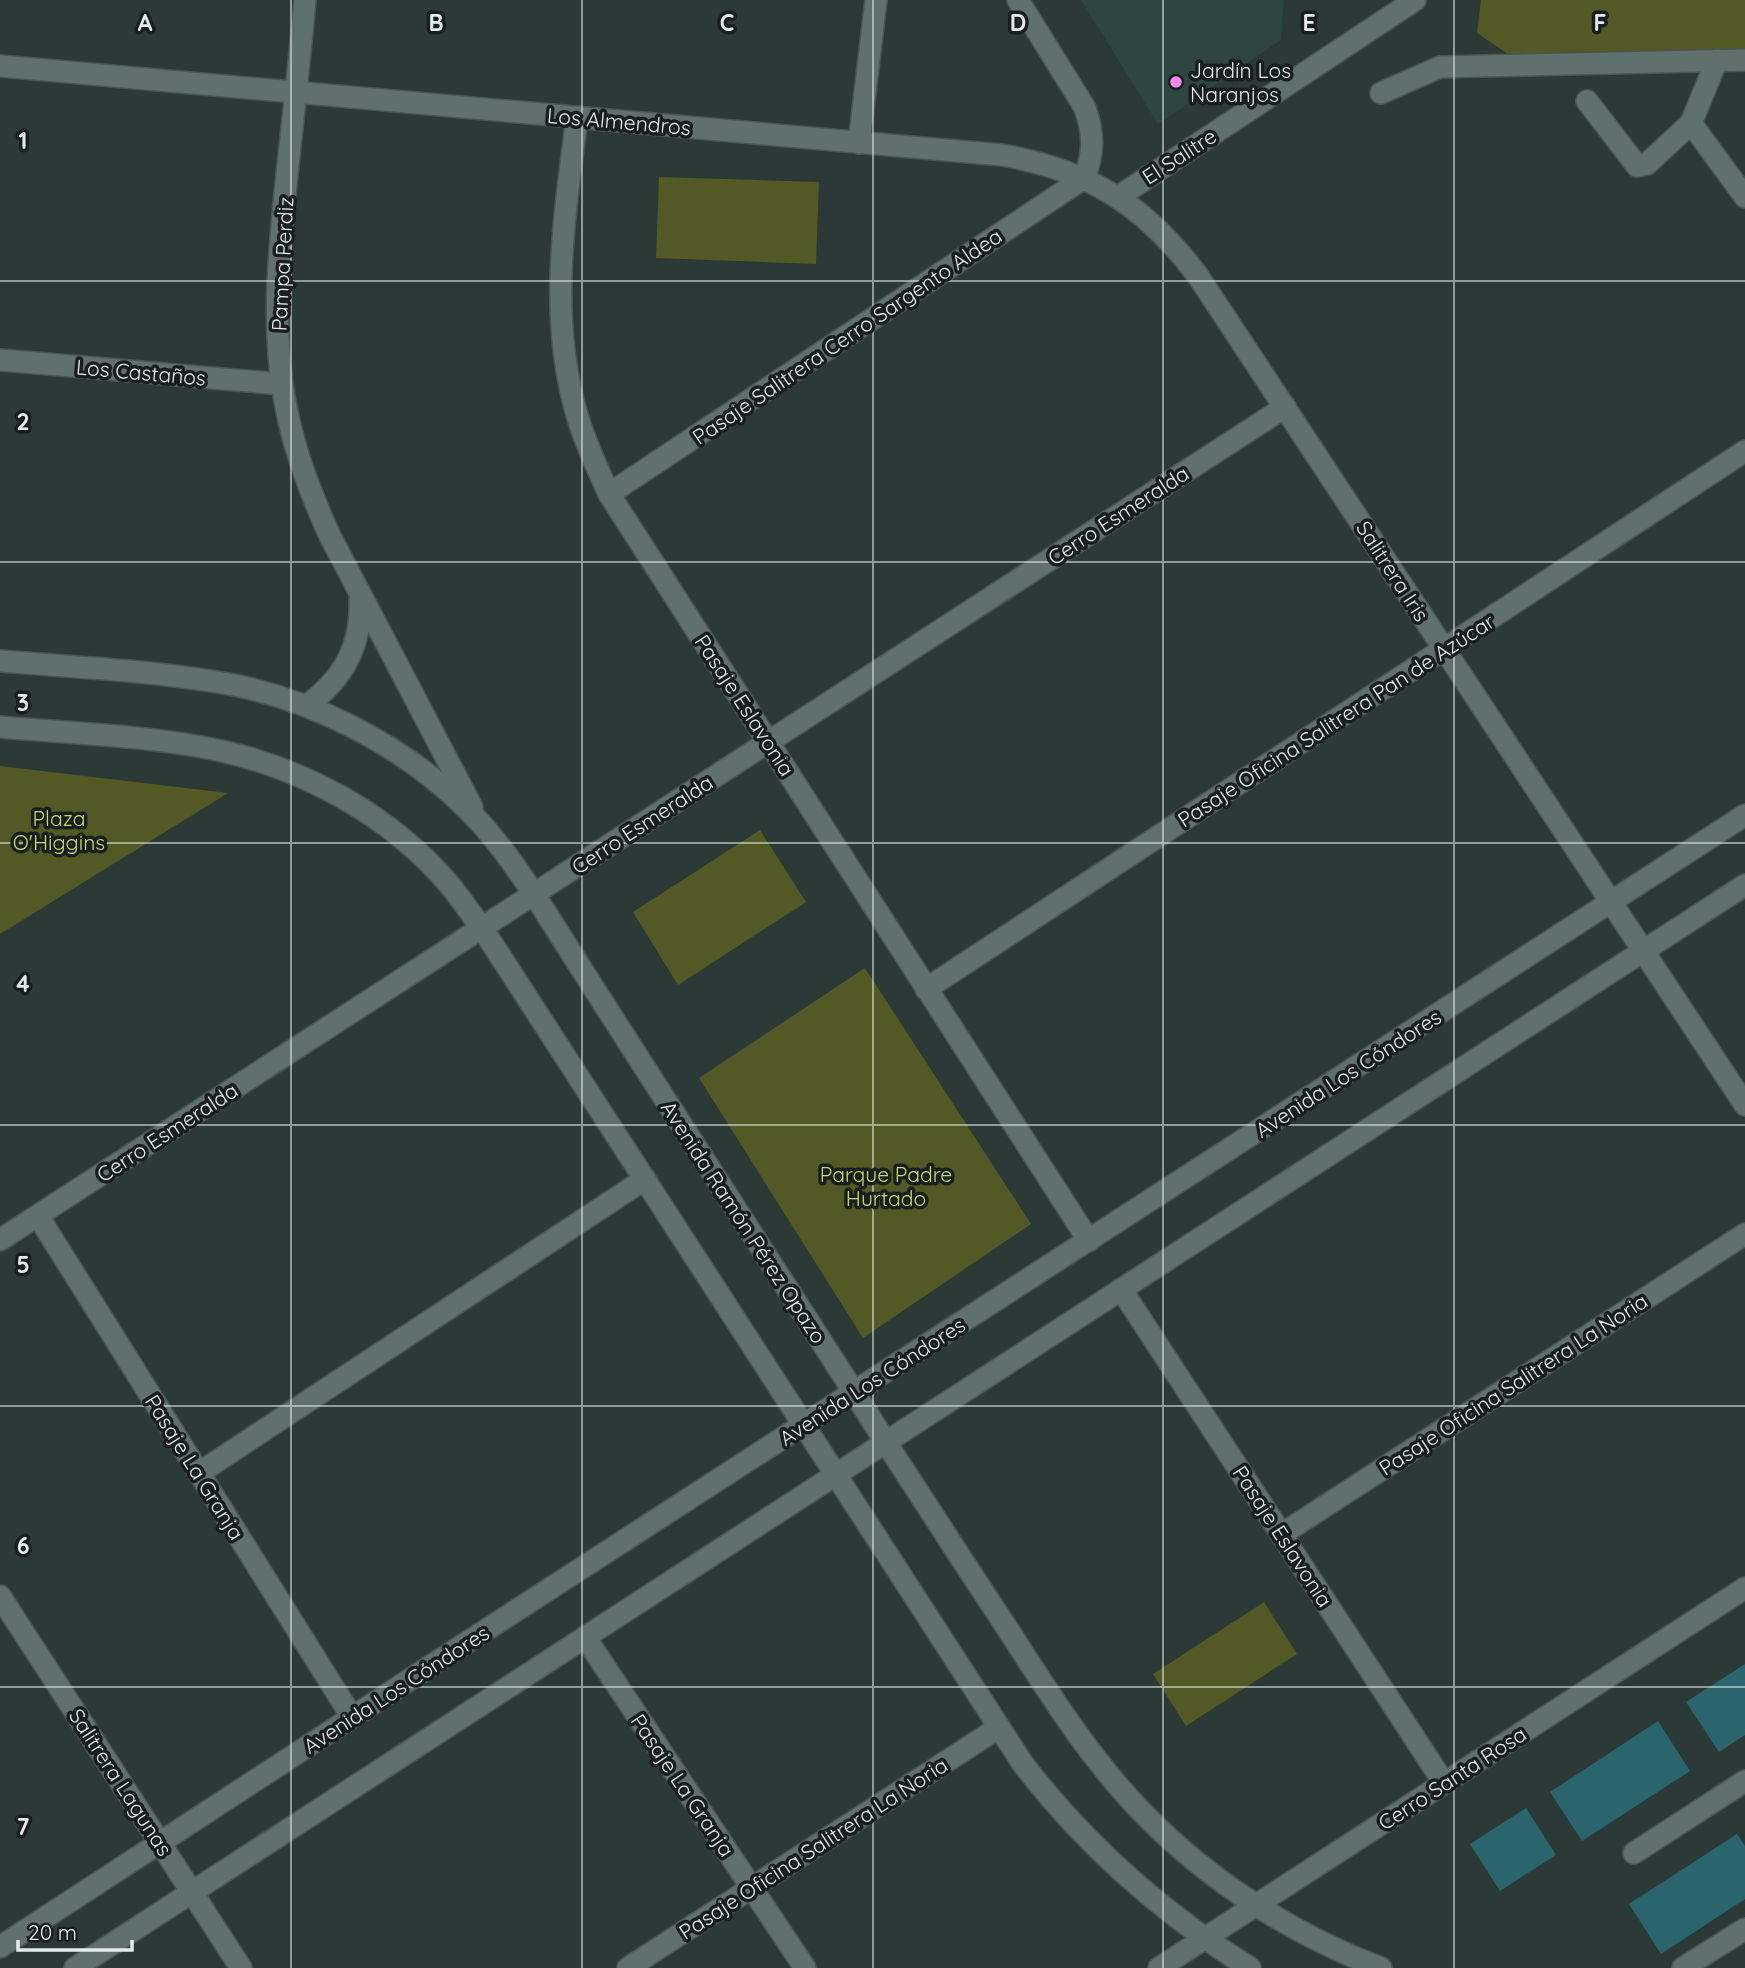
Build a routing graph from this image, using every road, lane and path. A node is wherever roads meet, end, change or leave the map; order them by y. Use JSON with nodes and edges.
{"nodes":[{"id":1,"x":305,"y":0,"type":"edge"},
{"id":2,"x":876,"y":0,"type":"edge"},
{"id":3,"x":1018,"y":0,"type":"edge"},
{"id":4,"x":1415,"y":0,"type":"edge"},
{"id":5,"x":1717,"y":60,"type":"junction"},
{"id":6,"x":1745,"y":60,"type":"edge"},
{"id":7,"x":0,"y":66,"type":"edge"},
{"id":8,"x":296,"y":92,"type":"junction"},
{"id":9,"x":1381,"y":93,"type":"dead end"},
{"id":10,"x":1587,"y":100,"type":"dead end"},
{"id":11,"x":577,"y":117,"type":"junction"},
{"id":12,"x":1691,"y":123,"type":"junction"},
{"id":13,"x":859,"y":142,"type":"junction"},
{"id":14,"x":1084,"y":178,"type":"junction"},
{"id":15,"x":1118,"y":197,"type":"junction"},
{"id":16,"x":1745,"y":197,"type":"edge"},
{"id":17,"x":1198,"y":276,"type":"joint"},
{"id":18,"x":0,"y":360,"type":"edge"},
{"id":19,"x":282,"y":384,"type":"junction"},
{"id":20,"x":1284,"y":407,"type":"junction"},
{"id":21,"x":1745,"y":451,"type":"edge"},
{"id":22,"x":609,"y":494,"type":"junction"},
{"id":23,"x":360,"y":597,"type":"junction"},
{"id":24,"x":1444,"y":649,"type":"junction"},
{"id":25,"x":0,"y":661,"type":"edge"},
{"id":26,"x":306,"y":706,"type":"junction"},
{"id":27,"x":0,"y":727,"type":"edge"},
{"id":28,"x":768,"y":742,"type":"junction"},
{"id":29,"x":1745,"y":815,"type":"edge"},
{"id":30,"x":482,"y":824,"type":"junction"},
{"id":31,"x":1745,"y":885,"type":"edge"},
{"id":32,"x":534,"y":894,"type":"junction"},
{"id":33,"x":1611,"y":902,"type":"junction"},
{"id":34,"x":482,"y":928,"type":"junction"},
{"id":35,"x":1643,"y":951,"type":"junction"},
{"id":36,"x":926,"y":989,"type":"junction"},
{"id":37,"x":1745,"y":1105,"type":"edge"},
{"id":38,"x":645,"y":1179,"type":"junction"},
{"id":39,"x":38,"y":1216,"type":"junction"},
{"id":40,"x":1745,"y":1234,"type":"edge"},
{"id":41,"x":0,"y":1240,"type":"edge"},
{"id":42,"x":1088,"y":1241,"type":"junction"},
{"id":43,"x":1121,"y":1289,"type":"junction"},
{"id":44,"x":855,"y":1393,"type":"junction"},
{"id":45,"x":804,"y":1425,"type":"junction"},
{"id":46,"x":886,"y":1442,"type":"junction"},
{"id":47,"x":199,"y":1473,"type":"junction"},
{"id":48,"x":836,"y":1474,"type":"junction"},
{"id":49,"x":1282,"y":1534,"type":"junction"},
{"id":50,"x":1745,"y":1588,"type":"edge"},
{"id":51,"x":0,"y":1596,"type":"edge"},
{"id":52,"x":585,"y":1637,"type":"junction"},
{"id":53,"x":352,"y":1717,"type":"junction"},
{"id":54,"x":998,"y":1728,"type":"junction"},
{"id":55,"x":1745,"y":1781,"type":"edge"},
{"id":56,"x":1444,"y":1783,"type":"junction"},
{"id":57,"x":160,"y":1843,"type":"junction"},
{"id":58,"x":1634,"y":1853,"type":"dead end"},
{"id":59,"x":752,"y":1888,"type":"junction"},
{"id":60,"x":192,"y":1892,"type":"junction"},
{"id":61,"x":1255,"y":1905,"type":"junction"},
{"id":62,"x":1745,"y":1928,"type":"edge"},
{"id":63,"x":1205,"y":1938,"type":"junction"},
{"id":64,"x":0,"y":1947,"type":"edge"},
{"id":65,"x":75,"y":1968,"type":"edge"},
{"id":66,"x":241,"y":1968,"type":"edge"},
{"id":67,"x":628,"y":1968,"type":"edge"},
{"id":68,"x":804,"y":1968,"type":"edge"},
{"id":69,"x":1159,"y":1968,"type":"edge"},
{"id":70,"x":1250,"y":1968,"type":"edge"},
{"id":71,"x":1381,"y":1968,"type":"edge"},
{"id":72,"x":1684,"y":1968,"type":"edge"}],
"edges":[{"from":1,"to":8,"type":"street","name":"Pampa Perdiz"},
{"from":2,"to":13,"type":"street"},
{"from":3,"to":14,"type":"street"},
{"from":4,"to":15,"type":"street","name":"El Salitre"},
{"from":5,"to":6,"type":"street"},
{"from":5,"to":9,"type":"street"},
{"from":5,"to":12,"type":"street"},
{"from":7,"to":8,"type":"street","name":"Los Almendros"},
{"from":8,"to":11,"type":"street","name":"Los Almendros"},
{"from":8,"to":19,"type":"street","name":"Pampa Perdiz"},
{"from":10,"to":12,"type":"street"},
{"from":11,"to":13,"type":"street","name":"Los Almendros"},
{"from":11,"to":22,"type":"street","name":"Pasaje Eslavonia"},
{"from":12,"to":16,"type":"street"},
{"from":13,"to":14,"type":"street","name":"Los Almendros"},
{"from":14,"to":15,"type":"street","name":"Los Almendros"},
{"from":14,"to":22,"type":"street","name":"Pasaje Salitrera Cerro Sargento Aldea"},
{"from":15,"to":17,"type":"street","name":"Los Almendros"},
{"from":17,"to":20,"type":"street","name":"Salitrera Iris"},
{"from":18,"to":19,"type":"street","name":"Los Castaños"},
{"from":19,"to":23,"type":"street","name":"Pampa Perdiz"},
{"from":20,"to":24,"type":"street","name":"Salitrera Iris"},
{"from":20,"to":28,"type":"street","name":"Cerro Esmeralda"},
{"from":21,"to":24,"type":"street","name":"Pasaje Oficina Salitrera Pan de Azúcar"},
{"from":22,"to":28,"type":"street","name":"Pasaje Eslavonia"},
{"from":23,"to":26,"type":"street","name":"Pampa Perdiz"},
{"from":23,"to":30,"type":"street","name":"Pampa Perdiz"},
{"from":24,"to":33,"type":"street","name":"Salitrera Iris"},
{"from":24,"to":36,"type":"street","name":"Pasaje Oficina Salitrera Pan de Azúcar"},
{"from":25,"to":26,"type":"street","name":"Avenida Ramón Pérez Opazo"},
{"from":26,"to":30,"type":"street","name":"Avenida Ramón Pérez Opazo"},
{"from":27,"to":34,"type":"street"},
{"from":28,"to":32,"type":"street","name":"Cerro Esmeralda"},
{"from":28,"to":36,"type":"street","name":"Pasaje Eslavonia"},
{"from":29,"to":33,"type":"street","name":"Avenida Los Cóndores"},
{"from":30,"to":32,"type":"street","name":"Avenida Ramón Pérez Opazo"},
{"from":31,"to":35,"type":"street"},
{"from":32,"to":34,"type":"street","name":"Cerro Esmeralda"},
{"from":32,"to":44,"type":"street","name":"Avenida Ramón Pérez Opazo"},
{"from":33,"to":35,"type":"street"},
{"from":33,"to":42,"type":"street","name":"Avenida Los Cóndores"},
{"from":34,"to":38,"type":"street"},
{"from":34,"to":39,"type":"street","name":"Cerro Esmeralda"},
{"from":35,"to":37,"type":"street"},
{"from":35,"to":43,"type":"street"},
{"from":36,"to":42,"type":"street","name":"Pasaje Eslavonia"},
{"from":38,"to":45,"type":"street"},
{"from":38,"to":47,"type":"street"},
{"from":39,"to":41,"type":"street","name":"Cerro Esmeralda"},
{"from":39,"to":47,"type":"street","name":"Pasaje La Granja"},
{"from":40,"to":49,"type":"street","name":"Pasaje Oficina Salitrera La Noria"},
{"from":42,"to":44,"type":"street","name":"Avenida Los Cóndores"},
{"from":43,"to":46,"type":"street"},
{"from":43,"to":49,"type":"street","name":"Pasaje Eslavonia"},
{"from":44,"to":45,"type":"street","name":"Avenida Los Cóndores"},
{"from":44,"to":46,"type":"street","name":"Avenida Ramón Pérez Opazo"},
{"from":45,"to":48,"type":"street"},
{"from":45,"to":53,"type":"street","name":"Avenida Los Cóndores"},
{"from":46,"to":48,"type":"street"},
{"from":46,"to":61,"type":"street","name":"Avenida Ramón Pérez Opazo"},
{"from":47,"to":53,"type":"street","name":"Pasaje La Granja"},
{"from":48,"to":52,"type":"street"},
{"from":48,"to":54,"type":"street"},
{"from":49,"to":56,"type":"street","name":"Pasaje Eslavonia"},
{"from":50,"to":56,"type":"street","name":"Cerro Santa Rosa"},
{"from":51,"to":57,"type":"street","name":"Salitrera Lagunas"},
{"from":52,"to":59,"type":"street","name":"Pasaje La Granja"},
{"from":52,"to":60,"type":"street"},
{"from":53,"to":57,"type":"street","name":"Avenida Los Cóndores"},
{"from":54,"to":59,"type":"street","name":"Pasaje Oficina Salitrera La Noria"},
{"from":54,"to":63,"type":"street"},
{"from":55,"to":58,"type":"street"},
{"from":56,"to":61,"type":"street","name":"Cerro Santa Rosa"},
{"from":57,"to":60,"type":"street","name":"Salitrera Lagunas"},
{"from":57,"to":64,"type":"street","name":"Avenida Los Cóndores"},
{"from":59,"to":67,"type":"street","name":"Pasaje Oficina Salitrera La Noria"},
{"from":59,"to":68,"type":"street","name":"Pasaje La Granja"},
{"from":60,"to":65,"type":"street"},
{"from":60,"to":66,"type":"street","name":"Salitrera Lagunas"},
{"from":61,"to":63,"type":"street","name":"Cerro Santa Rosa"},
{"from":61,"to":71,"type":"street","name":"Avenida Ramón Pérez Opazo"},
{"from":62,"to":72,"type":"street"},
{"from":63,"to":69,"type":"street","name":"Cerro Santa Rosa"},
{"from":63,"to":70,"type":"street"}]}
